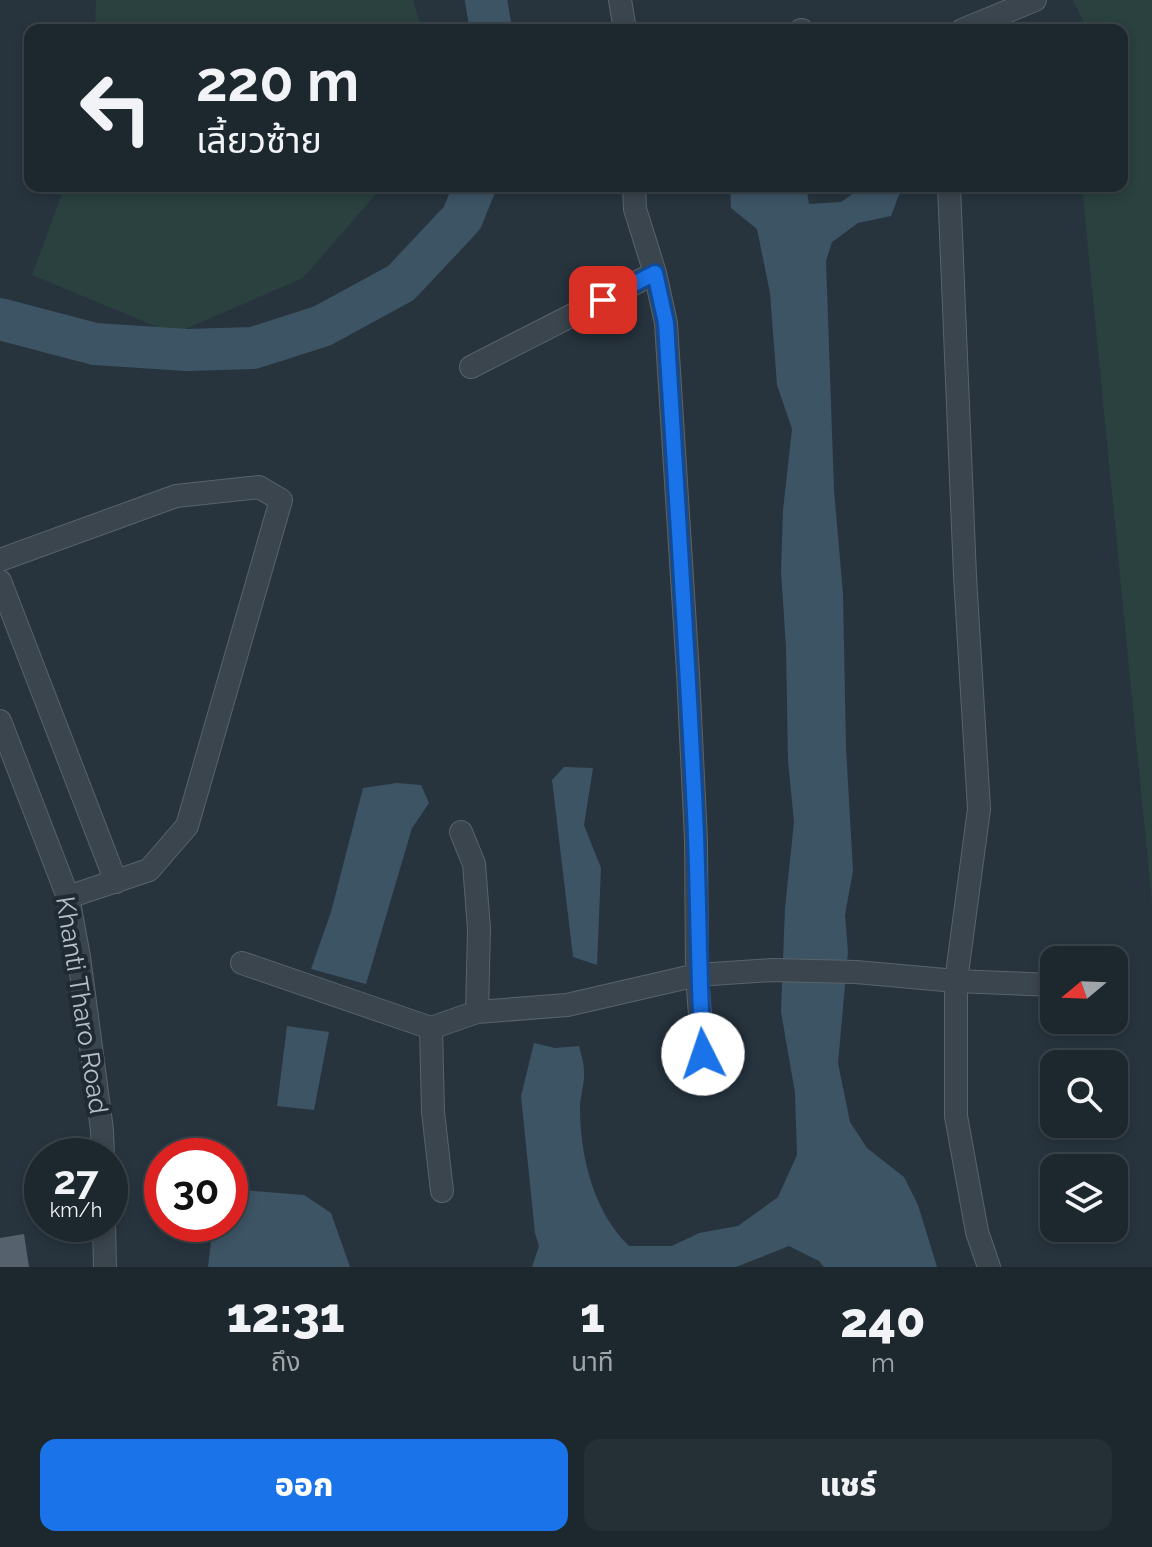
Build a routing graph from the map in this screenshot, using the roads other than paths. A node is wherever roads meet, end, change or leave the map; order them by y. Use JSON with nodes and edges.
{"nodes":[{"id":1,"x":620,"y":0,"type":"edge"},
{"id":2,"x":1035,"y":0,"type":"edge"},
{"id":3,"x":624,"y":24,"type":"edge"},
{"id":4,"x":977,"y":24,"type":"edge"},
{"id":5,"x":634,"y":192,"type":"edge"},
{"id":6,"x":949,"y":192,"type":"edge"},
{"id":7,"x":655,"y":273,"type":"junction"},
{"id":8,"x":471,"y":367,"type":"dead end"},
{"id":9,"x":0,"y":560,"type":"edge"},
{"id":10,"x":0,"y":581,"type":"edge"},
{"id":11,"x":0,"y":721,"type":"edge"},
{"id":12,"x":461,"y":832,"type":"dead end"},
{"id":13,"x":116,"y":882,"type":"junction"},
{"id":14,"x":68,"y":897,"type":"junction"},
{"id":15,"x":242,"y":963,"type":"dead end"},
{"id":16,"x":697,"y":975,"type":"junction"},
{"id":17,"x":956,"y":981,"type":"junction"},
{"id":18,"x":1040,"y":984,"type":"edge"},
{"id":19,"x":477,"y":1012,"type":"junction"},
{"id":20,"x":431,"y":1028,"type":"junction"},
{"id":21,"x":705,"y":1081,"type":"dead end"},
{"id":22,"x":102,"y":1138,"type":"edge"},
{"id":23,"x":442,"y":1191,"type":"dead end"},
{"id":24,"x":104,"y":1242,"type":"edge"},
{"id":25,"x":105,"y":1267,"type":"edge"},
{"id":26,"x":989,"y":1267,"type":"edge"}],
"edges":[{"from":1,"to":3,"type":"street"},
{"from":2,"to":4,"type":"street"},
{"from":5,"to":7,"type":"street"},
{"from":6,"to":17,"type":"street"},
{"from":7,"to":8,"type":"street"},
{"from":7,"to":16,"type":"street"},
{"from":9,"to":13,"type":"street"},
{"from":10,"to":13,"type":"street"},
{"from":11,"to":14,"type":"street","name":"Khanti Tharo Road"},
{"from":12,"to":19,"type":"street"},
{"from":13,"to":14,"type":"street"},
{"from":14,"to":22,"type":"street","name":"Khanti Tharo Road"},
{"from":15,"to":20,"type":"street"},
{"from":16,"to":17,"type":"street"},
{"from":16,"to":19,"type":"street"},
{"from":16,"to":21,"type":"street"},
{"from":17,"to":18,"type":"street"},
{"from":17,"to":26,"type":"street"},
{"from":19,"to":20,"type":"street"},
{"from":20,"to":23,"type":"street"},
{"from":24,"to":25,"type":"street"}]}
